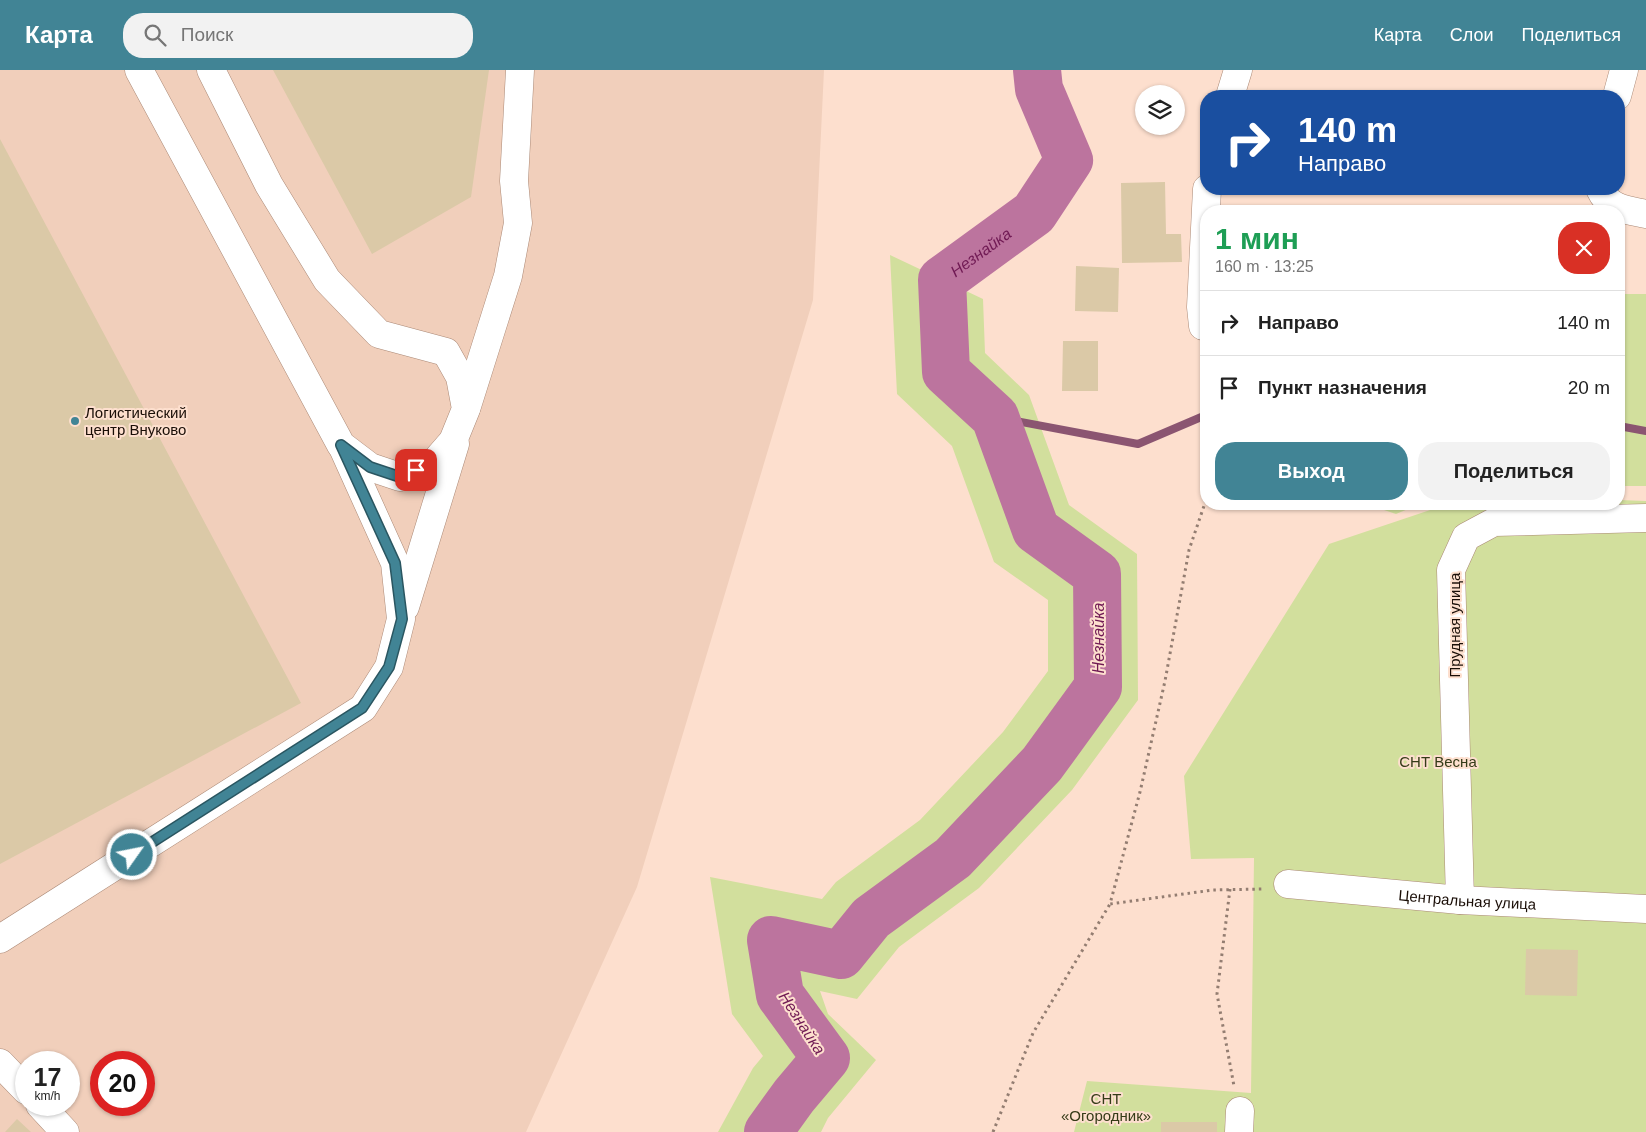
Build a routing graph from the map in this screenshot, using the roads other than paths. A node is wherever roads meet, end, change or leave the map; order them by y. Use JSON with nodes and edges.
{"nodes":[{"id":1,"x":139,"y":70,"type":"edge"},
{"id":2,"x":211,"y":70,"type":"edge"},
{"id":3,"x":520,"y":70,"type":"edge"},
{"id":4,"x":1238,"y":70,"type":"edge"},
{"id":5,"x":1624,"y":70,"type":"edge"},
{"id":6,"x":1232,"y":90,"type":"edge"},
{"id":7,"x":1619,"y":90,"type":"edge"},
{"id":8,"x":1602,"y":195,"type":"edge"},
{"id":9,"x":1615,"y":205,"type":"edge"},
{"id":10,"x":1625,"y":210,"type":"edge"},
{"id":11,"x":1646,"y":214,"type":"edge"},
{"id":12,"x":466,"y":409,"type":"junction"},
{"id":13,"x":341,"y":445,"type":"junction"},
{"id":14,"x":1646,"y":518,"type":"edge"},
{"id":15,"x":402,"y":619,"type":"junction"},
{"id":16,"x":1288,"y":884,"type":"road end"},
{"id":17,"x":1460,"y":900,"type":"junction"},
{"id":18,"x":1646,"y":909,"type":"edge"},
{"id":19,"x":0,"y":939,"type":"edge"},
{"id":20,"x":0,"y":1063,"type":"edge"},
{"id":21,"x":15,"y":1079,"type":"edge"},
{"id":22,"x":50,"y":1116,"type":"edge"},
{"id":23,"x":65,"y":1132,"type":"edge"}],
"edges":[{"from":1,"to":13,"type":"street"},
{"from":2,"to":12,"type":"street"},
{"from":3,"to":12,"type":"street"},
{"from":4,"to":6,"type":"street"},
{"from":5,"to":7,"type":"street"},
{"from":8,"to":9,"type":"street"},
{"from":10,"to":11,"type":"street"},
{"from":12,"to":13,"type":"street"},
{"from":12,"to":15,"type":"street"},
{"from":13,"to":15,"type":"street"},
{"from":14,"to":17,"type":"street","name":"Прудная улица"},
{"from":15,"to":19,"type":"street"},
{"from":16,"to":17,"type":"street","name":"Центральная улица"},
{"from":17,"to":18,"type":"street","name":"Центральная улица"},
{"from":20,"to":21,"type":"street"},
{"from":22,"to":23,"type":"street"}]}
